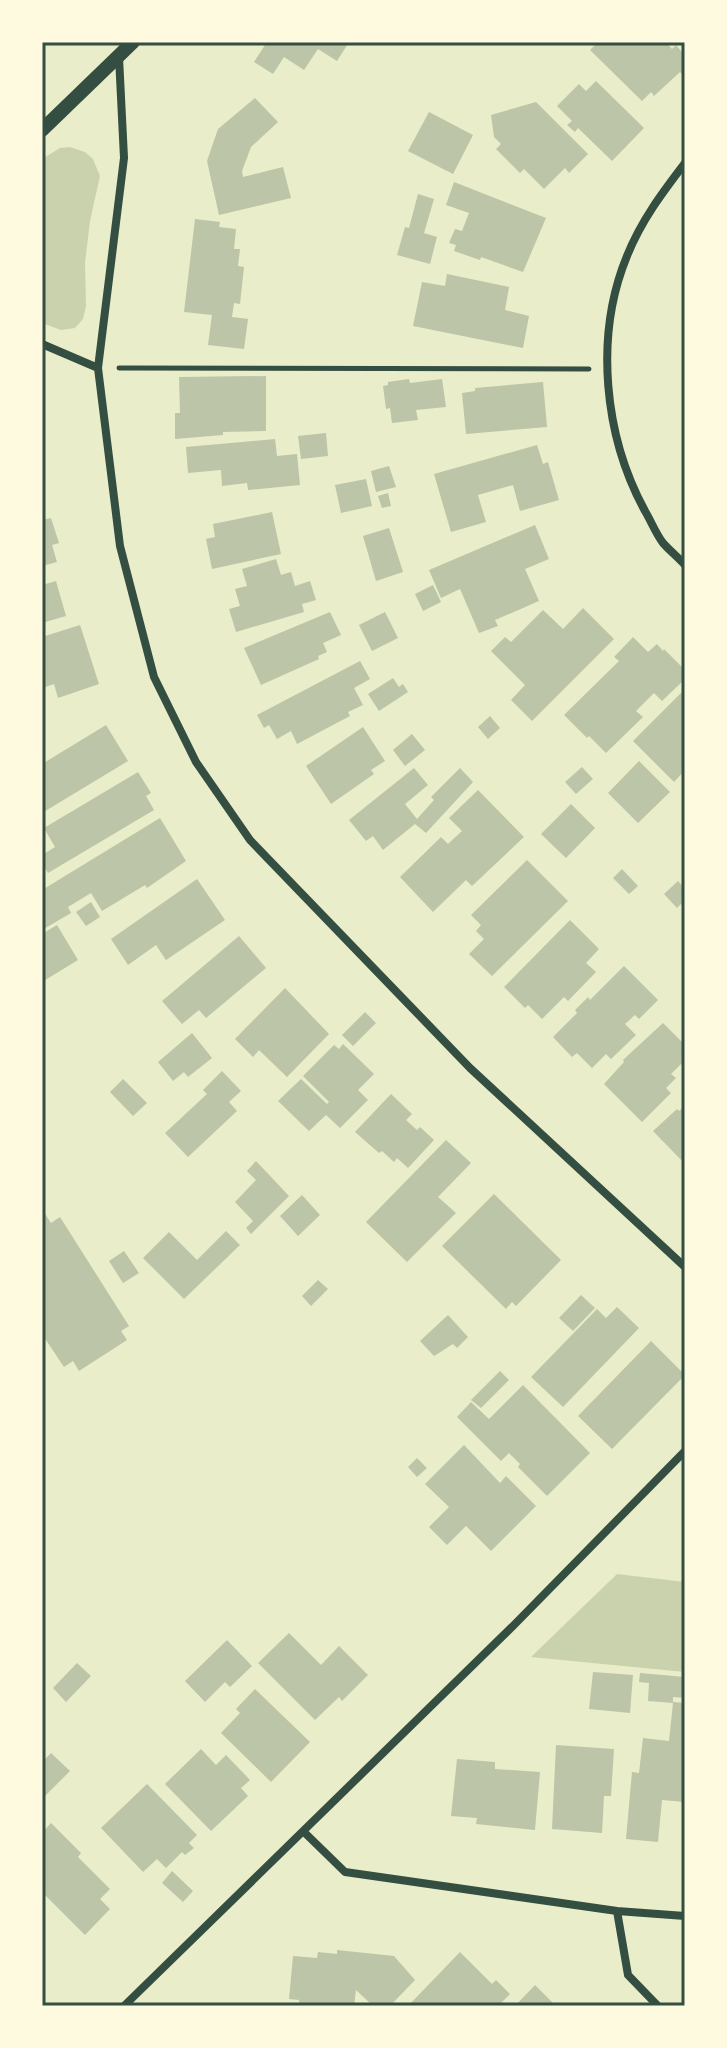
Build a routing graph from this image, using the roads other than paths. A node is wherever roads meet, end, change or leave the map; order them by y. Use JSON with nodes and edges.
{"nodes":[{"id":1,"x":133,"y":42,"type":"edge"},
{"id":2,"x":119,"y":57,"type":"junction"},
{"id":3,"x":42,"y":130,"type":"edge"},
{"id":4,"x":685,"y":163,"type":"edge"},
{"id":5,"x":42,"y":344,"type":"edge"},
{"id":6,"x":98,"y":368,"type":"junction"},
{"id":7,"x":685,"y":565,"type":"edge"},
{"id":8,"x":685,"y":1267,"type":"edge"},
{"id":9,"x":685,"y":1451,"type":"edge"},
{"id":10,"x":304,"y":1832,"type":"junction"},
{"id":11,"x":617,"y":1911,"type":"junction"},
{"id":12,"x":685,"y":1916,"type":"edge"},
{"id":13,"x":124,"y":2006,"type":"edge"},
{"id":14,"x":658,"y":2006,"type":"edge"}],
"edges":[{"from":1,"to":2,"type":"street"},
{"from":2,"to":3,"type":"street"},
{"from":2,"to":6,"type":"street"},
{"from":4,"to":7,"type":"street"},
{"from":5,"to":6,"type":"street"},
{"from":6,"to":8,"type":"street"},
{"from":9,"to":10,"type":"street"},
{"from":10,"to":11,"type":"street"},
{"from":10,"to":13,"type":"street"},
{"from":11,"to":12,"type":"street"},
{"from":11,"to":14,"type":"street"}]}
